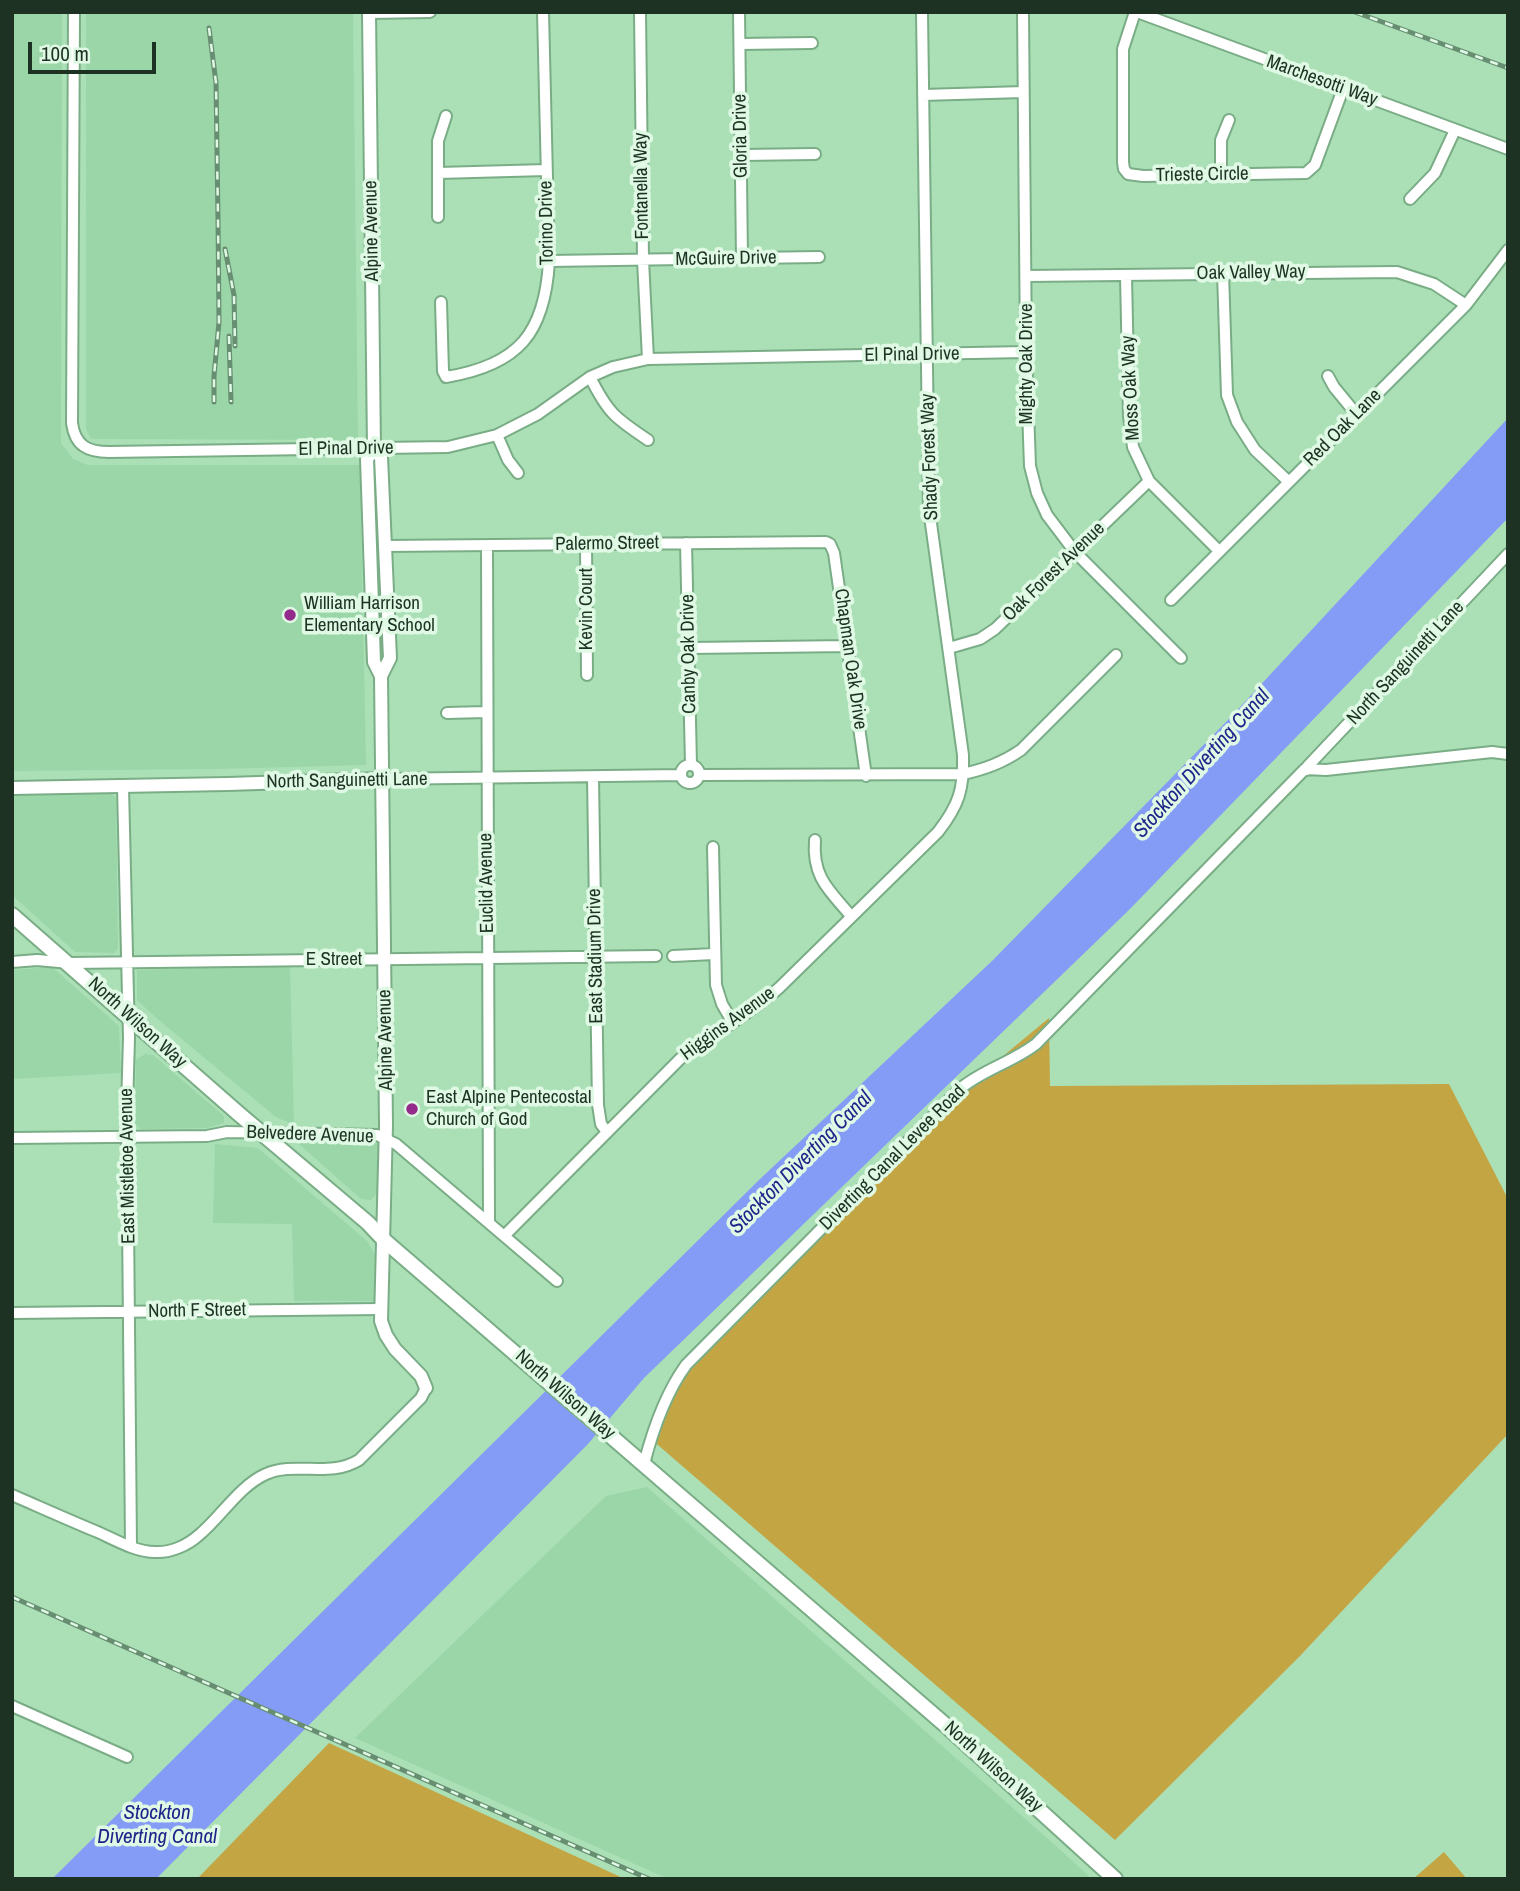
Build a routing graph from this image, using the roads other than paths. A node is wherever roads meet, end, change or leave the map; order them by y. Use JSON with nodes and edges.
{"nodes":[{"id":1,"x":74,"y":12,"type":"edge"},
{"id":2,"x":429,"y":12,"type":"edge"},
{"id":3,"x":543,"y":12,"type":"edge"},
{"id":4,"x":640,"y":12,"type":"edge"},
{"id":5,"x":739,"y":12,"type":"edge"},
{"id":6,"x":922,"y":12,"type":"edge"},
{"id":7,"x":1023,"y":12,"type":"edge"},
{"id":8,"x":1136,"y":12,"type":"edge"},
{"id":9,"x":369,"y":13,"type":"edge"},
{"id":10,"x":812,"y":43,"type":"dead end"},
{"id":11,"x":740,"y":44,"type":"junction"},
{"id":12,"x":1343,"y":89,"type":"junction"},
{"id":13,"x":1023,"y":92,"type":"junction"},
{"id":14,"x":923,"y":95,"type":"junction"},
{"id":15,"x":446,"y":116,"type":"dead end"},
{"id":16,"x":1229,"y":120,"type":"dead end"},
{"id":17,"x":1455,"y":130,"type":"junction"},
{"id":18,"x":1508,"y":149,"type":"edge"},
{"id":19,"x":815,"y":154,"type":"dead end"},
{"id":20,"x":742,"y":155,"type":"junction"},
{"id":21,"x":546,"y":170,"type":"junction"},
{"id":22,"x":438,"y":173,"type":"junction"},
{"id":23,"x":1220,"y":174,"type":"junction"},
{"id":24,"x":1410,"y":200,"type":"dead end"},
{"id":25,"x":438,"y":217,"type":"dead end"},
{"id":26,"x":1508,"y":250,"type":"edge"},
{"id":27,"x":819,"y":257,"type":"dead end"},
{"id":28,"x":742,"y":259,"type":"junction"},
{"id":29,"x":643,"y":260,"type":"junction"},
{"id":30,"x":549,"y":261,"type":"junction"},
{"id":31,"x":1223,"y":273,"type":"junction"},
{"id":32,"x":1027,"y":276,"type":"junction"},
{"id":33,"x":1126,"y":276,"type":"junction"},
{"id":34,"x":441,"y":302,"type":"dead end"},
{"id":35,"x":1466,"y":305,"type":"junction"},
{"id":36,"x":1026,"y":352,"type":"junction"},
{"id":37,"x":927,"y":355,"type":"junction"},
{"id":38,"x":648,"y":359,"type":"junction"},
{"id":39,"x":1328,"y":376,"type":"dead end"},
{"id":40,"x":590,"y":377,"type":"junction"},
{"id":41,"x":1357,"y":415,"type":"junction"},
{"id":42,"x":497,"y":435,"type":"junction"},
{"id":43,"x":648,"y":440,"type":"dead end"},
{"id":44,"x":374,"y":449,"type":"junction"},
{"id":45,"x":518,"y":473,"type":"dead end"},
{"id":46,"x":1149,"y":481,"type":"junction"},
{"id":47,"x":1289,"y":482,"type":"junction"},
{"id":48,"x":686,"y":543,"type":"junction"},
{"id":49,"x":586,"y":544,"type":"junction"},
{"id":50,"x":830,"y":544,"type":"joint"},
{"id":51,"x":487,"y":546,"type":"junction"},
{"id":52,"x":383,"y":547,"type":"junction"},
{"id":53,"x":1219,"y":551,"type":"junction"},
{"id":54,"x":1075,"y":552,"type":"junction"},
{"id":55,"x":1508,"y":554,"type":"edge"},
{"id":56,"x":1171,"y":600,"type":"dead end"},
{"id":57,"x":848,"y":646,"type":"junction"},
{"id":58,"x":689,"y":648,"type":"junction"},
{"id":59,"x":948,"y":648,"type":"junction"},
{"id":60,"x":1116,"y":655,"type":"dead end"},
{"id":61,"x":1181,"y":658,"type":"dead end"},
{"id":62,"x":587,"y":675,"type":"dead end"},
{"id":63,"x":381,"y":676,"type":"junction"},
{"id":64,"x":486,"y":712,"type":"junction"},
{"id":65,"x":447,"y":713,"type":"dead end"},
{"id":66,"x":1508,"y":754,"type":"edge"},
{"id":67,"x":691,"y":765,"type":"junction"},
{"id":68,"x":1306,"y":769,"type":"junction"},
{"id":69,"x":963,"y":774,"type":"junction"},
{"id":70,"x":681,"y":775,"type":"junction"},
{"id":71,"x":700,"y":775,"type":"junction"},
{"id":72,"x":866,"y":776,"type":"junction"},
{"id":73,"x":593,"y":777,"type":"junction"},
{"id":74,"x":381,"y":779,"type":"junction"},
{"id":75,"x":486,"y":779,"type":"junction"},
{"id":76,"x":123,"y":787,"type":"junction"},
{"id":77,"x":12,"y":788,"type":"edge"},
{"id":78,"x":815,"y":840,"type":"dead end"},
{"id":79,"x":713,"y":847,"type":"dead end"},
{"id":80,"x":12,"y":915,"type":"edge"},
{"id":81,"x":852,"y":916,"type":"junction"},
{"id":82,"x":715,"y":954,"type":"junction"},
{"id":83,"x":596,"y":956,"type":"junction"},
{"id":84,"x":656,"y":956,"type":"dead end"},
{"id":85,"x":673,"y":956,"type":"dead end"},
{"id":86,"x":488,"y":958,"type":"junction"},
{"id":87,"x":385,"y":960,"type":"junction"},
{"id":88,"x":12,"y":962,"type":"edge"},
{"id":89,"x":126,"y":962,"type":"junction"},
{"id":90,"x":70,"y":963,"type":"junction"},
{"id":91,"x":128,"y":1015,"type":"junction"},
{"id":92,"x":733,"y":1023,"type":"junction"},
{"id":93,"x":607,"y":1132,"type":"junction"},
{"id":94,"x":261,"y":1133,"type":"junction"},
{"id":95,"x":128,"y":1136,"type":"junction"},
{"id":96,"x":12,"y":1138,"type":"edge"},
{"id":97,"x":386,"y":1138,"type":"junction"},
{"id":98,"x":489,"y":1221,"type":"junction"},
{"id":99,"x":505,"y":1235,"type":"junction"},
{"id":100,"x":385,"y":1241,"type":"junction"},
{"id":101,"x":557,"y":1281,"type":"dead end"},
{"id":102,"x":381,"y":1309,"type":"junction"},
{"id":103,"x":129,"y":1311,"type":"junction"},
{"id":104,"x":12,"y":1313,"type":"edge"},
{"id":105,"x":426,"y":1388,"type":"joint"},
{"id":106,"x":644,"y":1464,"type":"junction"},
{"id":107,"x":12,"y":1495,"type":"edge"},
{"id":108,"x":131,"y":1546,"type":"junction"},
{"id":109,"x":12,"y":1706,"type":"edge"},
{"id":110,"x":127,"y":1757,"type":"dead end"},
{"id":111,"x":1115,"y":1879,"type":"edge"}],
"edges":[{"from":1,"to":44,"type":"street","name":"El Pinal Drive"},
{"from":2,"to":9,"type":"street"},
{"from":3,"to":21,"type":"street","name":"Torino Drive"},
{"from":4,"to":29,"type":"street","name":"Fontanella Way"},
{"from":5,"to":11,"type":"street","name":"Gloria Drive"},
{"from":6,"to":14,"type":"street","name":"Shady Forest Way"},
{"from":7,"to":13,"type":"street","name":"Mighty Oak Drive"},
{"from":8,"to":12,"type":"street","name":"Marchesotti Way"},
{"from":8,"to":23,"type":"street","name":"Trieste Circle"},
{"from":9,"to":44,"type":"street","name":"Alpine Avenue"},
{"from":10,"to":11,"type":"street"},
{"from":11,"to":20,"type":"street","name":"Gloria Drive"},
{"from":12,"to":17,"type":"street","name":"Marchesotti Way"},
{"from":12,"to":23,"type":"street","name":"Trieste Circle"},
{"from":13,"to":14,"type":"street"},
{"from":13,"to":32,"type":"street","name":"Mighty Oak Drive"},
{"from":14,"to":37,"type":"street","name":"Shady Forest Way"},
{"from":15,"to":22,"type":"street"},
{"from":16,"to":23,"type":"street"},
{"from":17,"to":18,"type":"street","name":"Marchesotti Way"},
{"from":17,"to":24,"type":"street"},
{"from":19,"to":20,"type":"street"},
{"from":20,"to":28,"type":"street","name":"Gloria Drive"},
{"from":21,"to":22,"type":"street"},
{"from":21,"to":30,"type":"street","name":"Torino Drive"},
{"from":22,"to":25,"type":"street"},
{"from":26,"to":35,"type":"street","name":"Red Oak Lane"},
{"from":27,"to":28,"type":"street","name":"McGuire Drive"},
{"from":28,"to":29,"type":"street","name":"McGuire Drive"},
{"from":29,"to":30,"type":"street","name":"McGuire Drive"},
{"from":29,"to":38,"type":"street","name":"Fontanella Way"},
{"from":30,"to":34,"type":"street","name":"Torino Drive"},
{"from":31,"to":33,"type":"street","name":"Oak Valley Way"},
{"from":31,"to":35,"type":"street","name":"Oak Valley Way"},
{"from":31,"to":47,"type":"street"},
{"from":32,"to":33,"type":"street","name":"Oak Valley Way"},
{"from":32,"to":36,"type":"street","name":"Mighty Oak Drive"},
{"from":33,"to":46,"type":"street","name":"Moss Oak Way"},
{"from":35,"to":41,"type":"street","name":"Red Oak Lane"},
{"from":36,"to":37,"type":"street","name":"El Pinal Drive"},
{"from":36,"to":54,"type":"street","name":"Mighty Oak Drive"},
{"from":37,"to":38,"type":"street","name":"El Pinal Drive"},
{"from":37,"to":59,"type":"street","name":"Shady Forest Way"},
{"from":38,"to":40,"type":"street","name":"El Pinal Drive"},
{"from":39,"to":41,"type":"street"},
{"from":40,"to":42,"type":"street","name":"El Pinal Drive"},
{"from":40,"to":43,"type":"street"},
{"from":41,"to":47,"type":"street","name":"Red Oak Lane"},
{"from":42,"to":44,"type":"street","name":"El Pinal Drive"},
{"from":42,"to":45,"type":"street"},
{"from":44,"to":52,"type":"street","name":"Alpine Avenue"},
{"from":44,"to":63,"type":"street","name":"Alpine Avenue"},
{"from":46,"to":53,"type":"street","name":"Moss Oak Way"},
{"from":46,"to":54,"type":"street","name":"Oak Forest Avenue"},
{"from":47,"to":53,"type":"street","name":"Red Oak Lane"},
{"from":48,"to":49,"type":"street","name":"Palermo Street"},
{"from":48,"to":50,"type":"street","name":"Palermo Street"},
{"from":48,"to":58,"type":"street","name":"Canby Oak Drive"},
{"from":49,"to":51,"type":"street","name":"Palermo Street"},
{"from":49,"to":62,"type":"street","name":"Kevin Court"},
{"from":50,"to":57,"type":"street","name":"Chapman Oak Drive"},
{"from":51,"to":52,"type":"street","name":"Palermo Street"},
{"from":51,"to":64,"type":"street","name":"Euclid Avenue"},
{"from":52,"to":63,"type":"street","name":"Alpine Avenue"},
{"from":53,"to":56,"type":"street","name":"Red Oak Lane"},
{"from":54,"to":59,"type":"street","name":"Oak Forest Avenue"},
{"from":54,"to":61,"type":"street","name":"Mighty Oak Drive"},
{"from":55,"to":68,"type":"street","name":"North Sanguinetti Lane"},
{"from":57,"to":58,"type":"street"},
{"from":57,"to":72,"type":"street","name":"Chapman Oak Drive"},
{"from":58,"to":67,"type":"street","name":"Canby Oak Drive"},
{"from":59,"to":69,"type":"street","name":"Shady Forest Way"},
{"from":60,"to":69,"type":"street"},
{"from":63,"to":74,"type":"street","name":"Alpine Avenue"},
{"from":64,"to":65,"type":"street"},
{"from":64,"to":75,"type":"street","name":"Euclid Avenue"},
{"from":66,"to":68,"type":"street"},
{"from":67,"to":70,"type":"street"},
{"from":67,"to":71,"type":"street"},
{"from":68,"to":106,"type":"street","name":"Diverting Canal Levee Road"},
{"from":69,"to":72,"type":"street"},
{"from":69,"to":81,"type":"street","name":"Higgins Avenue"},
{"from":70,"to":71,"type":"street"},
{"from":70,"to":73,"type":"street","name":"North Sanguinetti Lane"},
{"from":71,"to":72,"type":"street"},
{"from":73,"to":75,"type":"street","name":"North Sanguinetti Lane"},
{"from":73,"to":83,"type":"street","name":"East Stadium Drive"},
{"from":74,"to":75,"type":"street","name":"North Sanguinetti Lane"},
{"from":74,"to":76,"type":"street","name":"North Sanguinetti Lane"},
{"from":74,"to":87,"type":"street","name":"Alpine Avenue"},
{"from":75,"to":86,"type":"street","name":"Euclid Avenue"},
{"from":76,"to":77,"type":"street","name":"North Sanguinetti Lane"},
{"from":76,"to":89,"type":"street","name":"East Mistletoe Avenue"},
{"from":78,"to":81,"type":"street"},
{"from":79,"to":82,"type":"street"},
{"from":80,"to":90,"type":"main road","name":"North Wilson Way"},
{"from":81,"to":92,"type":"street","name":"Higgins Avenue"},
{"from":82,"to":85,"type":"street"},
{"from":82,"to":92,"type":"street"},
{"from":83,"to":84,"type":"street","name":"E Street"},
{"from":83,"to":86,"type":"street","name":"E Street"},
{"from":83,"to":93,"type":"street","name":"East Stadium Drive"},
{"from":86,"to":87,"type":"street","name":"E Street"},
{"from":86,"to":98,"type":"street","name":"Euclid Avenue"},
{"from":87,"to":89,"type":"street","name":"E Street"},
{"from":87,"to":97,"type":"street","name":"Alpine Avenue"},
{"from":88,"to":90,"type":"street","name":"E Street"},
{"from":89,"to":90,"type":"street","name":"E Street"},
{"from":89,"to":91,"type":"street","name":"East Mistletoe Avenue"},
{"from":90,"to":91,"type":"main road","name":"North Wilson Way"},
{"from":91,"to":94,"type":"main road","name":"North Wilson Way"},
{"from":91,"to":95,"type":"street","name":"East Mistletoe Avenue"},
{"from":92,"to":93,"type":"street","name":"Higgins Avenue"},
{"from":93,"to":99,"type":"street","name":"Higgins Avenue"},
{"from":94,"to":95,"type":"street","name":"Belvedere Avenue"},
{"from":94,"to":97,"type":"street","name":"Belvedere Avenue"},
{"from":94,"to":100,"type":"main road","name":"North Wilson Way"},
{"from":95,"to":96,"type":"street","name":"Belvedere Avenue"},
{"from":95,"to":103,"type":"street","name":"East Mistletoe Avenue"},
{"from":97,"to":98,"type":"street","name":"Belvedere Avenue"},
{"from":97,"to":100,"type":"street","name":"Alpine Avenue"},
{"from":98,"to":99,"type":"street","name":"Belvedere Avenue"},
{"from":99,"to":101,"type":"street","name":"Belvedere Avenue"},
{"from":100,"to":102,"type":"street","name":"Alpine Avenue"},
{"from":100,"to":106,"type":"main road","name":"North Wilson Way"},
{"from":102,"to":103,"type":"street","name":"North F Street"},
{"from":102,"to":105,"type":"street","name":"Alpine Avenue"},
{"from":103,"to":104,"type":"street","name":"North F Street"},
{"from":103,"to":108,"type":"street","name":"East Mistletoe Avenue"},
{"from":105,"to":108,"type":"street"},
{"from":106,"to":111,"type":"main road","name":"North Wilson Way"},
{"from":107,"to":108,"type":"street"},
{"from":109,"to":110,"type":"street"}]}
